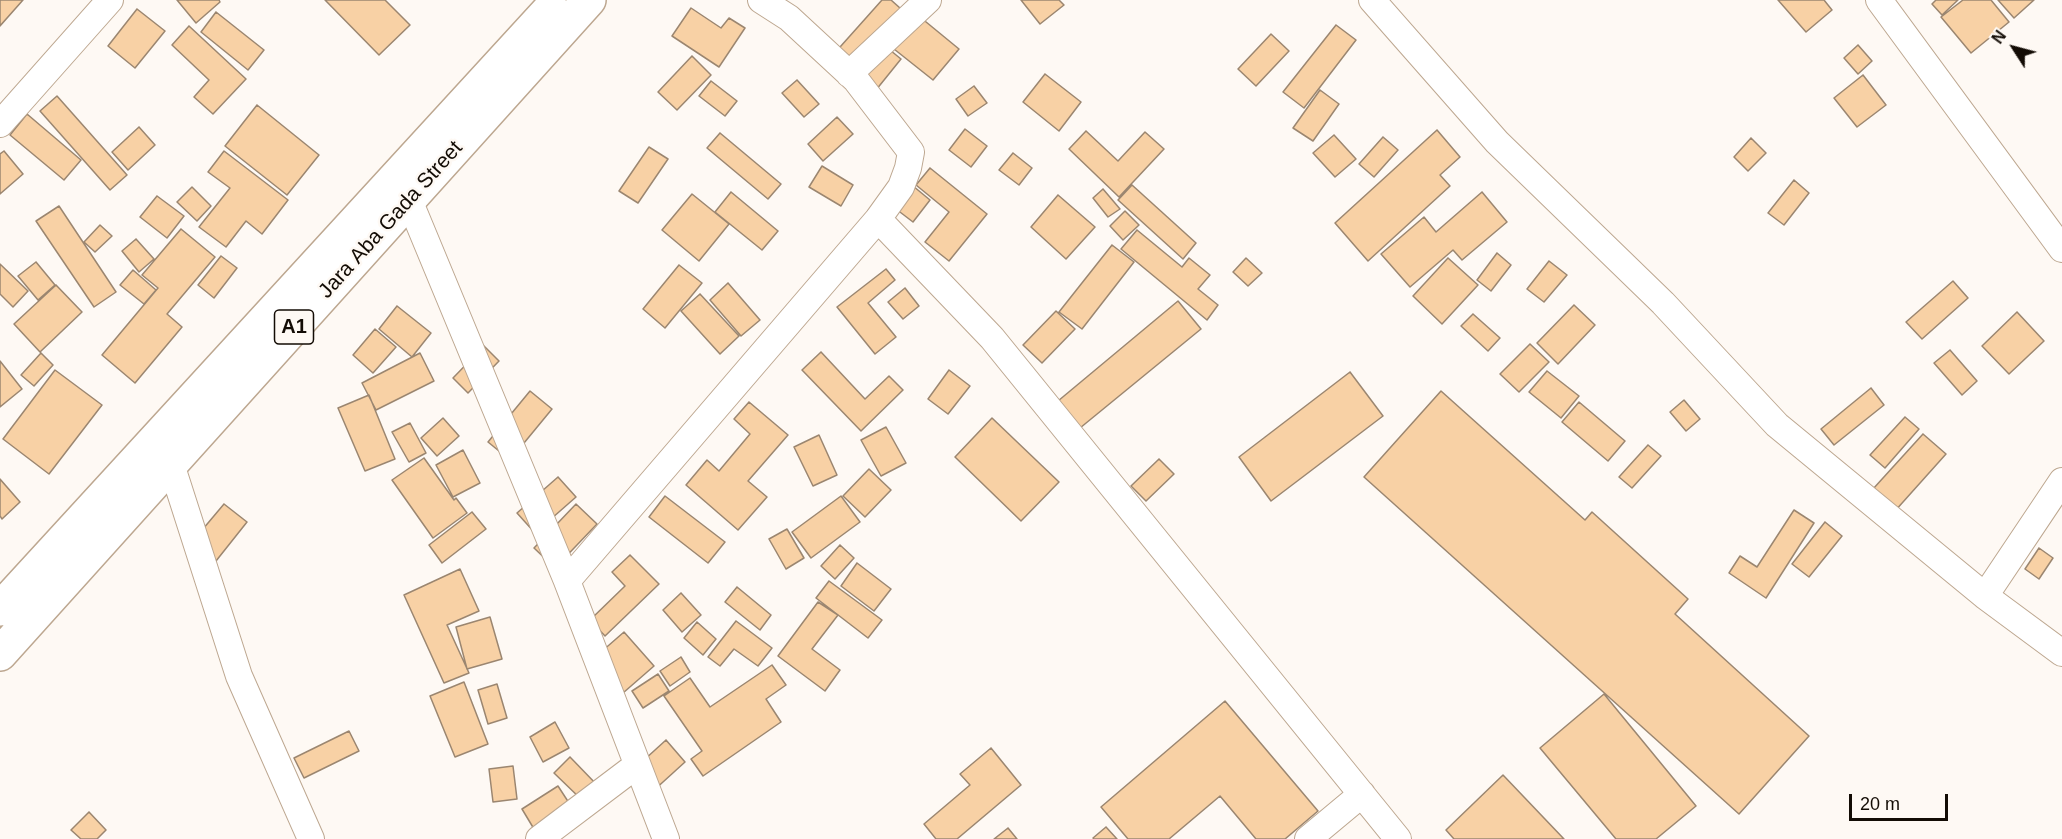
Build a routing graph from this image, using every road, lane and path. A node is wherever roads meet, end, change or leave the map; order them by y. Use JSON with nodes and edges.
{"nodes":[{"id":1,"x":110,"y":0,"type":"edge"},
{"id":2,"x":558,"y":0,"type":"edge"},
{"id":3,"x":590,"y":0,"type":"edge"},
{"id":4,"x":761,"y":0,"type":"edge"},
{"id":5,"x":928,"y":0,"type":"edge"},
{"id":6,"x":1372,"y":0,"type":"edge"},
{"id":7,"x":1880,"y":0,"type":"edge"},
{"id":8,"x":849,"y":74,"type":"junction"},
{"id":9,"x":0,"y":124,"type":"edge"},
{"id":10,"x":409,"y":200,"type":"junction"},
{"id":11,"x":878,"y":219,"type":"junction"},
{"id":12,"x":2062,"y":249,"type":"edge"},
{"id":13,"x":171,"y":464,"type":"junction"},
{"id":14,"x":2062,"y":481,"type":"edge"},
{"id":15,"x":567,"y":581,"type":"junction"},
{"id":16,"x":1985,"y":596,"type":"junction"},
{"id":17,"x":0,"y":609,"type":"edge"},
{"id":18,"x":2062,"y":653,"type":"edge"},
{"id":19,"x":0,"y":654,"type":"edge"},
{"id":20,"x":637,"y":765,"type":"junction"},
{"id":21,"x":1362,"y":794,"type":"junction"},
{"id":22,"x":311,"y":839,"type":"edge"},
{"id":23,"x":539,"y":839,"type":"edge"},
{"id":24,"x":666,"y":839,"type":"edge"},
{"id":25,"x":1308,"y":839,"type":"edge"},
{"id":26,"x":1398,"y":839,"type":"edge"}],
"edges":[{"from":1,"to":9,"type":"street"},
{"from":2,"to":17,"type":"main road","name":"Jara Aba Gada Street","number":"A1"},
{"from":3,"to":10,"type":"main road","name":"Jara Aba Gada Street","number":"A1"},
{"from":4,"to":8,"type":"street"},
{"from":5,"to":8,"type":"street"},
{"from":6,"to":16,"type":"street"},
{"from":7,"to":12,"type":"street"},
{"from":8,"to":11,"type":"street"},
{"from":10,"to":13,"type":"main road","name":"Jara Aba Gada Street","number":"A1"},
{"from":10,"to":15,"type":"street"},
{"from":11,"to":15,"type":"street"},
{"from":11,"to":21,"type":"street"},
{"from":13,"to":19,"type":"main road","name":"Jara Aba Gada Street","number":"A1"},
{"from":13,"to":22,"type":"street"},
{"from":14,"to":16,"type":"street"},
{"from":15,"to":20,"type":"street"},
{"from":16,"to":18,"type":"street"},
{"from":20,"to":23,"type":"street"},
{"from":20,"to":24,"type":"street"},
{"from":21,"to":25,"type":"street"},
{"from":21,"to":26,"type":"street"}]}
